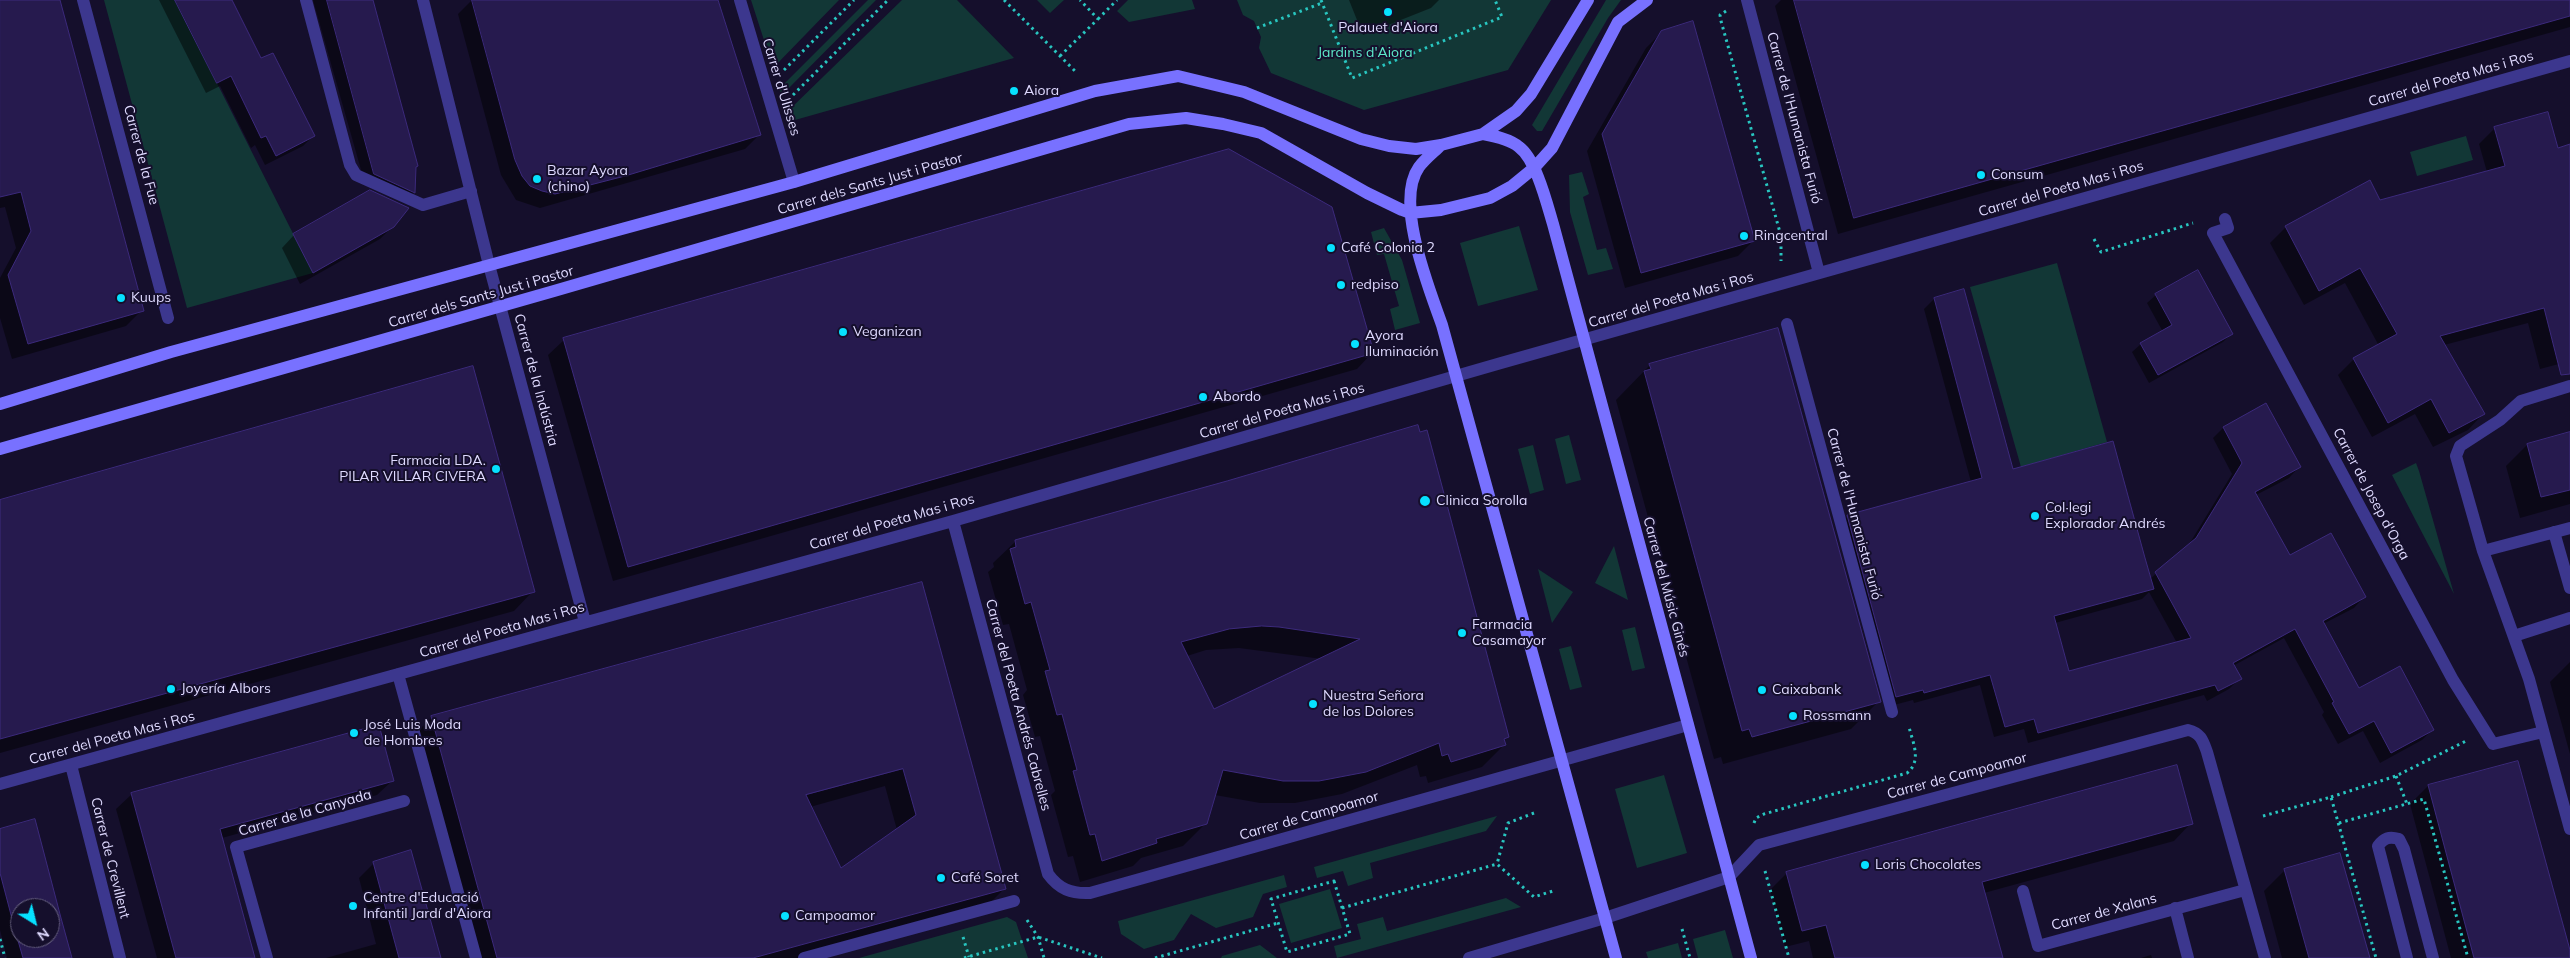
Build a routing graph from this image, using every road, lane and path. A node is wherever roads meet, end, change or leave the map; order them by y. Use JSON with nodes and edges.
{"nodes":[{"id":1,"x":83,"y":0,"type":"edge"},
{"id":2,"x":306,"y":0,"type":"edge"},
{"id":3,"x":423,"y":0,"type":"edge"},
{"id":4,"x":740,"y":0,"type":"edge"},
{"id":5,"x":854,"y":0,"type":"edge"},
{"id":6,"x":888,"y":0,"type":"edge"},
{"id":7,"x":1004,"y":0,"type":"edge"},
{"id":8,"x":1080,"y":0,"type":"edge"},
{"id":9,"x":1117,"y":0,"type":"edge"},
{"id":10,"x":1495,"y":0,"type":"edge"},
{"id":11,"x":1588,"y":0,"type":"edge"},
{"id":12,"x":1647,"y":0,"type":"edge"},
{"id":13,"x":1747,"y":0,"type":"edge"},
{"id":14,"x":1321,"y":1,"type":"edge"},
{"id":15,"x":1728,"y":9,"type":"dead end"},
{"id":16,"x":1098,"y":19,"type":"junction"},
{"id":17,"x":1257,"y":28,"type":"dead end"},
{"id":18,"x":1060,"y":56,"type":"junction"},
{"id":19,"x":2570,"y":61,"type":"edge"},
{"id":20,"x":766,"y":88,"type":"junction"},
{"id":21,"x":1096,"y":91,"type":"junction"},
{"id":22,"x":774,"y":114,"type":"junction"},
{"id":23,"x":1482,"y":134,"type":"junction"},
{"id":24,"x":1441,"y":146,"type":"junction"},
{"id":25,"x":1534,"y":168,"type":"junction"},
{"id":26,"x":794,"y":182,"type":"junction"},
{"id":27,"x":471,"y":190,"type":"junction"},
{"id":28,"x":1410,"y":213,"type":"junction"},
{"id":29,"x":2225,"y":219,"type":"dead end"},
{"id":30,"x":2213,"y":233,"type":"junction"},
{"id":31,"x":2094,"y":239,"type":"dead end"},
{"id":32,"x":1780,"y":258,"type":"dead end"},
{"id":33,"x":490,"y":265,"type":"junction"},
{"id":34,"x":1819,"y":273,"type":"junction"},
{"id":35,"x":501,"y":307,"type":"junction"},
{"id":36,"x":168,"y":318,"type":"dead end"},
{"id":37,"x":1787,"y":324,"type":"dead end"},
{"id":38,"x":1583,"y":340,"type":"junction"},
{"id":39,"x":1456,"y":376,"type":"junction"},
{"id":40,"x":2570,"y":386,"type":"edge"},
{"id":41,"x":0,"y":404,"type":"edge"},
{"id":42,"x":0,"y":449,"type":"edge"},
{"id":43,"x":953,"y":521,"type":"junction"},
{"id":44,"x":2570,"y":528,"type":"edge"},
{"id":45,"x":2554,"y":532,"type":"junction"},
{"id":46,"x":2483,"y":551,"type":"junction"},
{"id":47,"x":2570,"y":588,"type":"edge"},
{"id":48,"x":2570,"y":618,"type":"edge"},
{"id":49,"x":585,"y":622,"type":"junction"},
{"id":50,"x":2514,"y":636,"type":"junction"},
{"id":51,"x":398,"y":674,"type":"junction"},
{"id":52,"x":1892,"y":712,"type":"dead end"},
{"id":53,"x":1688,"y":725,"type":"junction"},
{"id":54,"x":2484,"y":732,"type":"junction"},
{"id":55,"x":2543,"y":732,"type":"junction"},
{"id":56,"x":1562,"y":762,"type":"junction"},
{"id":57,"x":70,"y":765,"type":"junction"},
{"id":58,"x":2396,"y":776,"type":"junction"},
{"id":59,"x":0,"y":784,"type":"edge"},
{"id":60,"x":2331,"y":797,"type":"junction"},
{"id":61,"x":404,"y":801,"type":"dead end"},
{"id":62,"x":2407,"y":804,"type":"dead end"},
{"id":63,"x":1534,"y":813,"type":"dead end"},
{"id":64,"x":2263,"y":816,"type":"dead end"},
{"id":65,"x":2570,"y":828,"type":"edge"},
{"id":66,"x":1497,"y":864,"type":"junction"},
{"id":67,"x":1763,"y":865,"type":"dead end"},
{"id":68,"x":1729,"y":877,"type":"junction"},
{"id":69,"x":1064,"y":890,"type":"joint"},
{"id":70,"x":1556,"y":890,"type":"dead end"},
{"id":71,"x":2245,"y":890,"type":"junction"},
{"id":72,"x":2023,"y":891,"type":"dead end"},
{"id":73,"x":1014,"y":901,"type":"joint"},
{"id":74,"x":1342,"y":908,"type":"junction"},
{"id":75,"x":2175,"y":908,"type":"junction"},
{"id":76,"x":1605,"y":918,"type":"junction"},
{"id":77,"x":1278,"y":923,"type":"junction"},
{"id":78,"x":1682,"y":929,"type":"dead end"},
{"id":79,"x":1038,"y":937,"type":"junction"},
{"id":80,"x":0,"y":939,"type":"edge"},
{"id":81,"x":5,"y":958,"type":"edge"},
{"id":82,"x":120,"y":958,"type":"edge"},
{"id":83,"x":267,"y":958,"type":"edge"},
{"id":84,"x":476,"y":958,"type":"edge"},
{"id":85,"x":804,"y":958,"type":"edge"},
{"id":86,"x":964,"y":958,"type":"edge"},
{"id":87,"x":1044,"y":958,"type":"edge"},
{"id":88,"x":1102,"y":958,"type":"edge"},
{"id":89,"x":1155,"y":958,"type":"edge"},
{"id":90,"x":1469,"y":958,"type":"edge"},
{"id":91,"x":1616,"y":958,"type":"edge"},
{"id":92,"x":1690,"y":958,"type":"edge"},
{"id":93,"x":1751,"y":958,"type":"edge"},
{"id":94,"x":1789,"y":958,"type":"edge"},
{"id":95,"x":2188,"y":958,"type":"edge"},
{"id":96,"x":2265,"y":958,"type":"edge"},
{"id":97,"x":2376,"y":958,"type":"edge"},
{"id":98,"x":2407,"y":958,"type":"edge"},
{"id":99,"x":2433,"y":958,"type":"edge"}],
"edges":[{"from":1,"to":36,"type":"street","name":"Carrer de la Fue"},
{"from":2,"to":27,"type":"street"},
{"from":3,"to":27,"type":"street","name":"Carrer de la Indústria"},
{"from":4,"to":20,"type":"street","name":"Carrer d'Ulisses"},
{"from":5,"to":20,"type":"path"},
{"from":6,"to":22,"type":"path"},
{"from":7,"to":18,"type":"path"},
{"from":8,"to":16,"type":"path"},
{"from":9,"to":16,"type":"path"},
{"from":10,"to":14,"type":"path"},
{"from":11,"to":23,"type":"street","name":"Carrer dels Sants Just i Pastor"},
{"from":12,"to":25,"type":"street"},
{"from":13,"to":34,"type":"street","name":"Carrer de l'Humanista Furió"},
{"from":14,"to":17,"type":"path"},
{"from":15,"to":32,"type":"path"},
{"from":16,"to":18,"type":"path"},
{"from":18,"to":21,"type":"path"},
{"from":19,"to":34,"type":"street","name":"Carrer del Poeta Mas i Ros"},
{"from":20,"to":22,"type":"street","name":"Carrer d'Ulisses"},
{"from":21,"to":24,"type":"street","name":"Carrer dels Sants Just i Pastor"},
{"from":21,"to":26,"type":"street","name":"Carrer dels Sants Just i Pastor"},
{"from":22,"to":26,"type":"street","name":"Carrer d'Ulisses"},
{"from":23,"to":24,"type":"street","name":"Carrer dels Sants Just i Pastor"},
{"from":23,"to":25,"type":"street","name":"Carrer del Músic Ginés"},
{"from":24,"to":28,"type":"street"},
{"from":25,"to":28,"type":"street"},
{"from":25,"to":38,"type":"street","name":"Carrer del Músic Ginés"},
{"from":26,"to":33,"type":"street","name":"Carrer dels Sants Just i Pastor"},
{"from":27,"to":33,"type":"street","name":"Carrer de la Indústria"},
{"from":28,"to":35,"type":"street","name":"Carrer dels Sants Just i Pastor"},
{"from":28,"to":39,"type":"street"},
{"from":29,"to":30,"type":"street"},
{"from":30,"to":31,"type":"path"},
{"from":30,"to":54,"type":"street","name":"Carrer de Josep d'Orga"},
{"from":33,"to":35,"type":"street","name":"Carrer de la Indústria"},
{"from":33,"to":41,"type":"street","name":"Carrer dels Sants Just i Pastor"},
{"from":34,"to":38,"type":"street","name":"Carrer del Poeta Mas i Ros"},
{"from":35,"to":42,"type":"street","name":"Carrer dels Sants Just i Pastor"},
{"from":35,"to":49,"type":"street","name":"Carrer de la Indústria"},
{"from":37,"to":52,"type":"street","name":"Carrer de l'Humanista Furió"},
{"from":38,"to":39,"type":"street","name":"Carrer del Poeta Mas i Ros"},
{"from":38,"to":53,"type":"street","name":"Carrer del Músic Ginés"},
{"from":39,"to":43,"type":"street","name":"Carrer del Poeta Mas i Ros"},
{"from":39,"to":56,"type":"street"},
{"from":40,"to":46,"type":"street"},
{"from":43,"to":49,"type":"street","name":"Carrer del Poeta Mas i Ros"},
{"from":43,"to":69,"type":"street","name":"Carrer del Poeta Andrés Cabrelles"},
{"from":44,"to":45,"type":"street"},
{"from":45,"to":46,"type":"street"},
{"from":45,"to":47,"type":"street"},
{"from":46,"to":50,"type":"street"},
{"from":48,"to":50,"type":"street"},
{"from":49,"to":51,"type":"street","name":"Carrer del Poeta Mas i Ros"},
{"from":50,"to":55,"type":"street"},
{"from":51,"to":57,"type":"street","name":"Carrer del Poeta Mas i Ros"},
{"from":51,"to":84,"type":"street"},
{"from":53,"to":56,"type":"street","name":"Carrer de Campoamor"},
{"from":53,"to":68,"type":"street","name":"Carrer del Músic Ginés"},
{"from":54,"to":55,"type":"street"},
{"from":54,"to":58,"type":"path"},
{"from":55,"to":65,"type":"street"},
{"from":56,"to":69,"type":"street","name":"Carrer de Campoamor"},
{"from":56,"to":76,"type":"street"},
{"from":57,"to":59,"type":"street","name":"Carrer del Poeta Mas i Ros"},
{"from":57,"to":82,"type":"street","name":"Carrer de Crevillent"},
{"from":58,"to":60,"type":"path"},
{"from":58,"to":62,"type":"path"},
{"from":60,"to":64,"type":"path"},
{"from":60,"to":97,"type":"path"},
{"from":61,"to":83,"type":"street","name":"Carrer de la Canyada"},
{"from":63,"to":66,"type":"path"},
{"from":66,"to":70,"type":"path"},
{"from":66,"to":74,"type":"path"},
{"from":67,"to":94,"type":"path"},
{"from":68,"to":71,"type":"street","name":"Carrer de Campoamor"},
{"from":68,"to":76,"type":"street"},
{"from":68,"to":93,"type":"street","name":"Carrer del Músic Ginés"},
{"from":71,"to":75,"type":"street","name":"Carrer de Xalans"},
{"from":71,"to":96,"type":"street"},
{"from":72,"to":75,"type":"street","name":"Carrer de Xalans"},
{"from":73,"to":79,"type":"path"},
{"from":73,"to":85,"type":"street"},
{"from":74,"to":77,"type":"path"},
{"from":74,"to":77,"type":"path"},
{"from":75,"to":95,"type":"street","name":"Carrer de Xalans"},
{"from":76,"to":90,"type":"street"},
{"from":76,"to":91,"type":"street"},
{"from":77,"to":89,"type":"path"},
{"from":78,"to":92,"type":"path"},
{"from":79,"to":86,"type":"path"},
{"from":79,"to":87,"type":"path"},
{"from":79,"to":88,"type":"path"},
{"from":80,"to":81,"type":"path"},
{"from":98,"to":99,"type":"street"}]}
